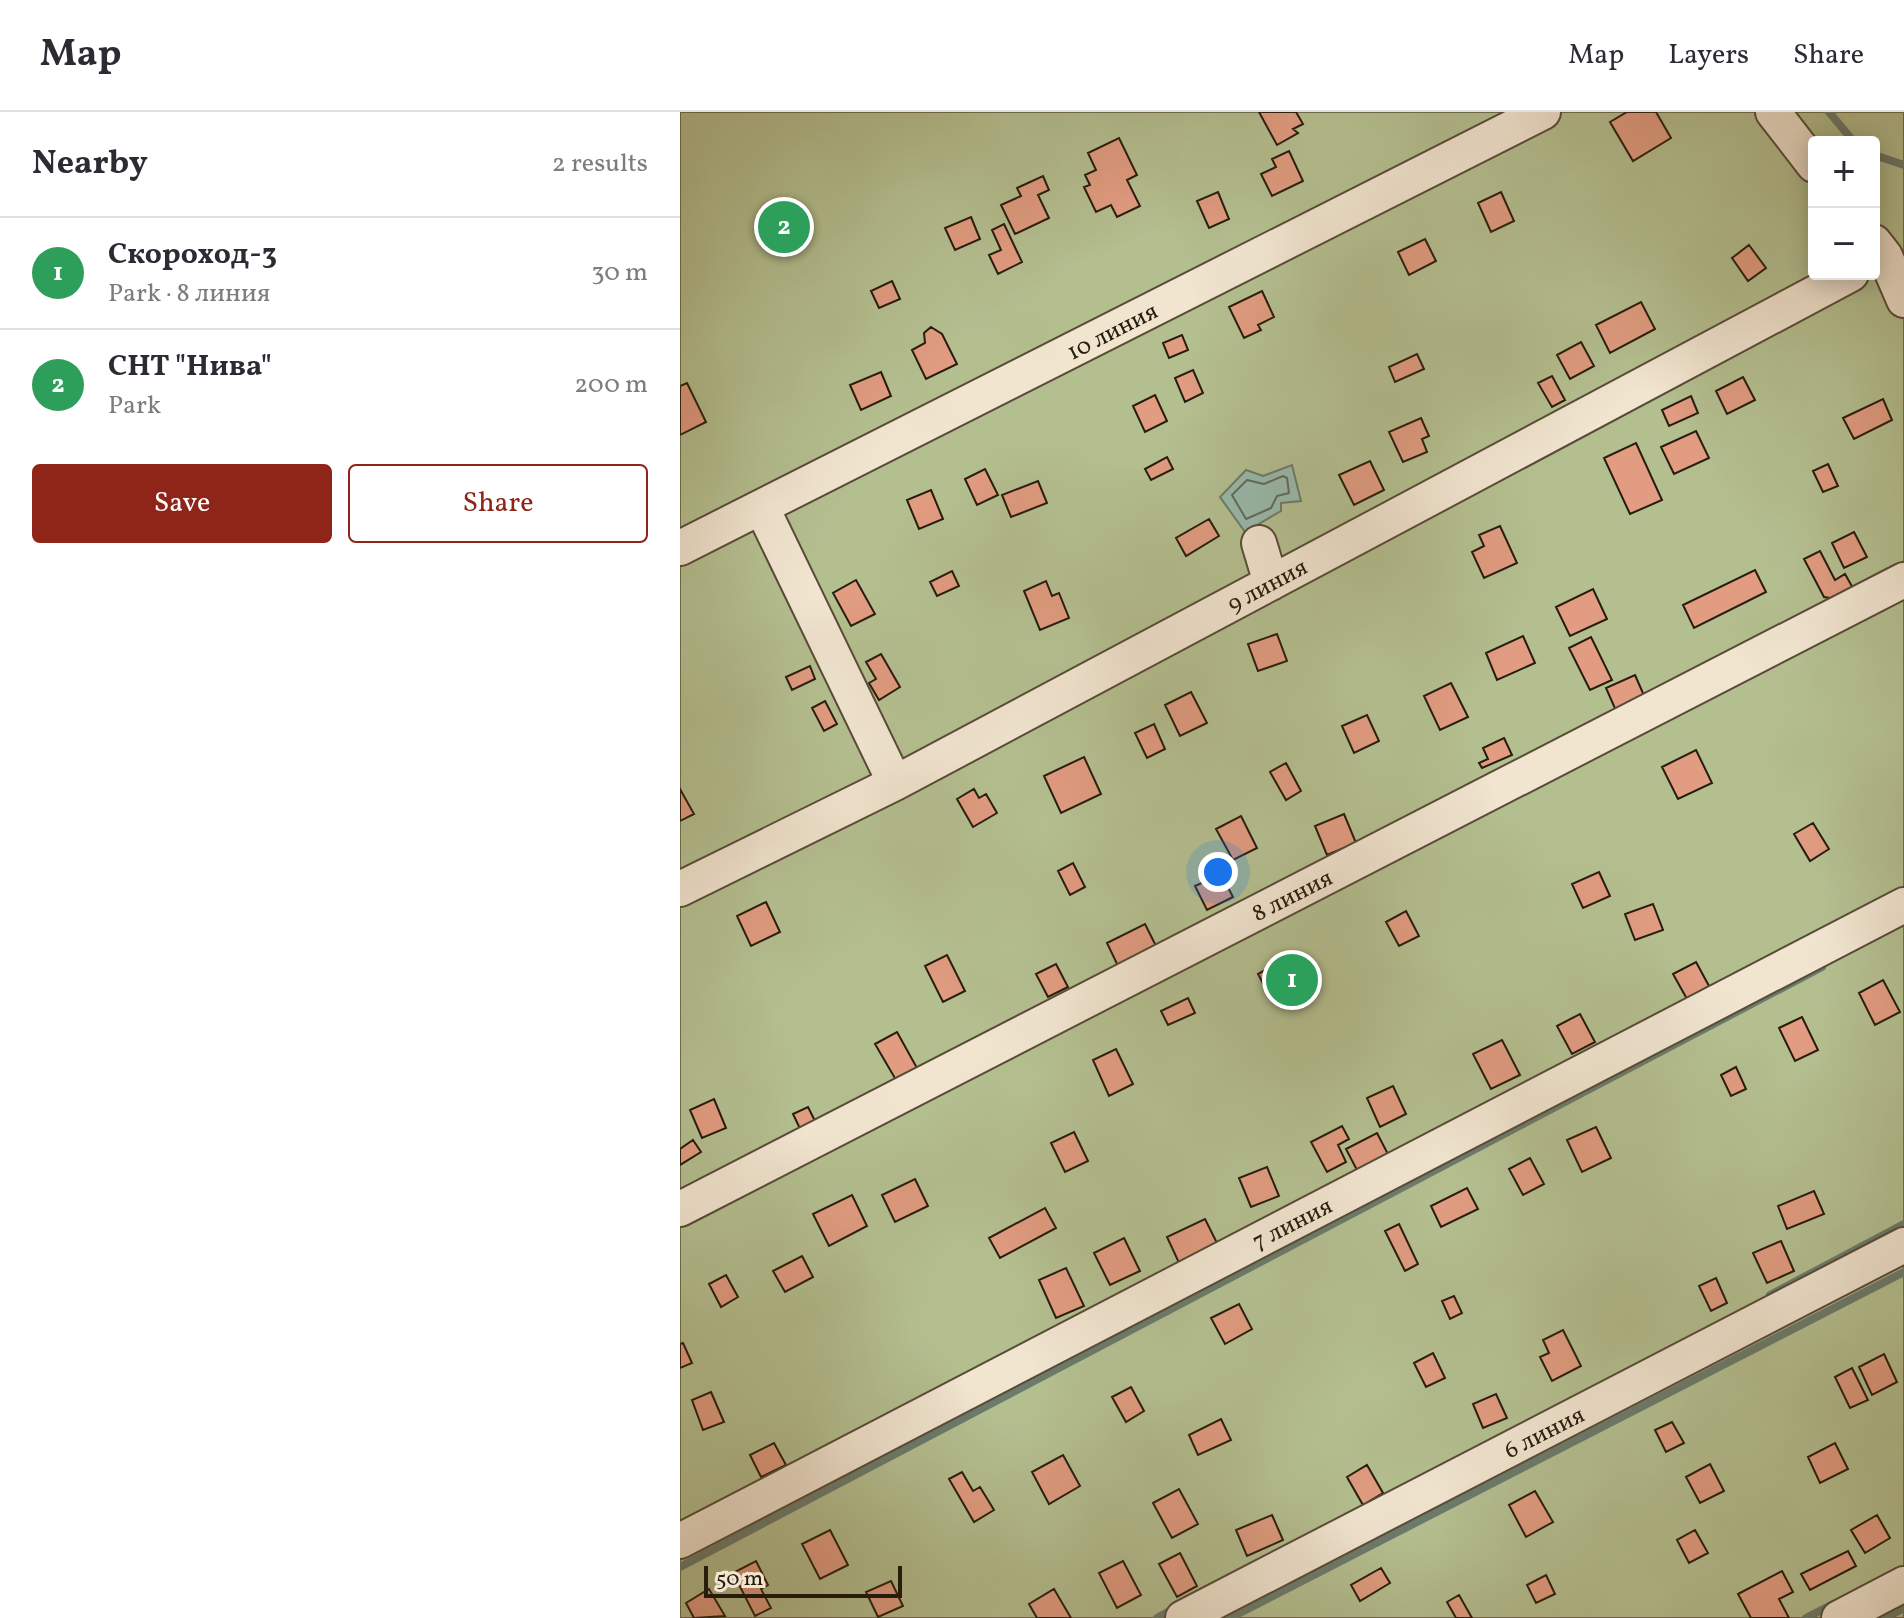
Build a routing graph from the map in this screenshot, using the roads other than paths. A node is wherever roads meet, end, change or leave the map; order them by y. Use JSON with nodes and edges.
{"nodes":[{"id":1,"x":1543,"y":112,"type":"edge"},
{"id":2,"x":1773,"y":112,"type":"edge"},
{"id":3,"x":1808,"y":157,"type":"edge"},
{"id":4,"x":1880,"y":257,"type":"edge"},
{"id":5,"x":1840,"y":280,"type":"edge"},
{"id":6,"x":1904,"y":300,"type":"edge"},
{"id":7,"x":762,"y":508,"type":"junction"},
{"id":8,"x":1259,"y":543,"type":"dead end"},
{"id":9,"x":680,"y":548,"type":"edge"},
{"id":10,"x":1904,"y":580,"type":"edge"},
{"id":11,"x":1271,"y":583,"type":"junction"},
{"id":12,"x":895,"y":783,"type":"junction"},
{"id":13,"x":680,"y":889,"type":"edge"},
{"id":14,"x":1904,"y":905,"type":"edge"},
{"id":15,"x":680,"y":1209,"type":"edge"},
{"id":16,"x":1904,"y":1245,"type":"edge"},
{"id":17,"x":680,"y":1541,"type":"edge"},
{"id":18,"x":1904,"y":1584,"type":"edge"},
{"id":19,"x":1183,"y":1618,"type":"edge"},
{"id":20,"x":1839,"y":1618,"type":"edge"}],
"edges":[{"from":1,"to":7,"type":"street","name":"10 линия"},
{"from":2,"to":3,"type":"street"},
{"from":4,"to":6,"type":"street"},
{"from":5,"to":11,"type":"street","name":"9 линия"},
{"from":7,"to":9,"type":"street","name":"10 линия"},
{"from":7,"to":12,"type":"street"},
{"from":8,"to":11,"type":"street"},
{"from":10,"to":15,"type":"street","name":"8 линия"},
{"from":11,"to":12,"type":"street","name":"9 линия"},
{"from":12,"to":13,"type":"street","name":"9 линия"},
{"from":14,"to":17,"type":"street","name":"7 линия"},
{"from":16,"to":19,"type":"street","name":"6 линия"},
{"from":18,"to":20,"type":"street"}]}
